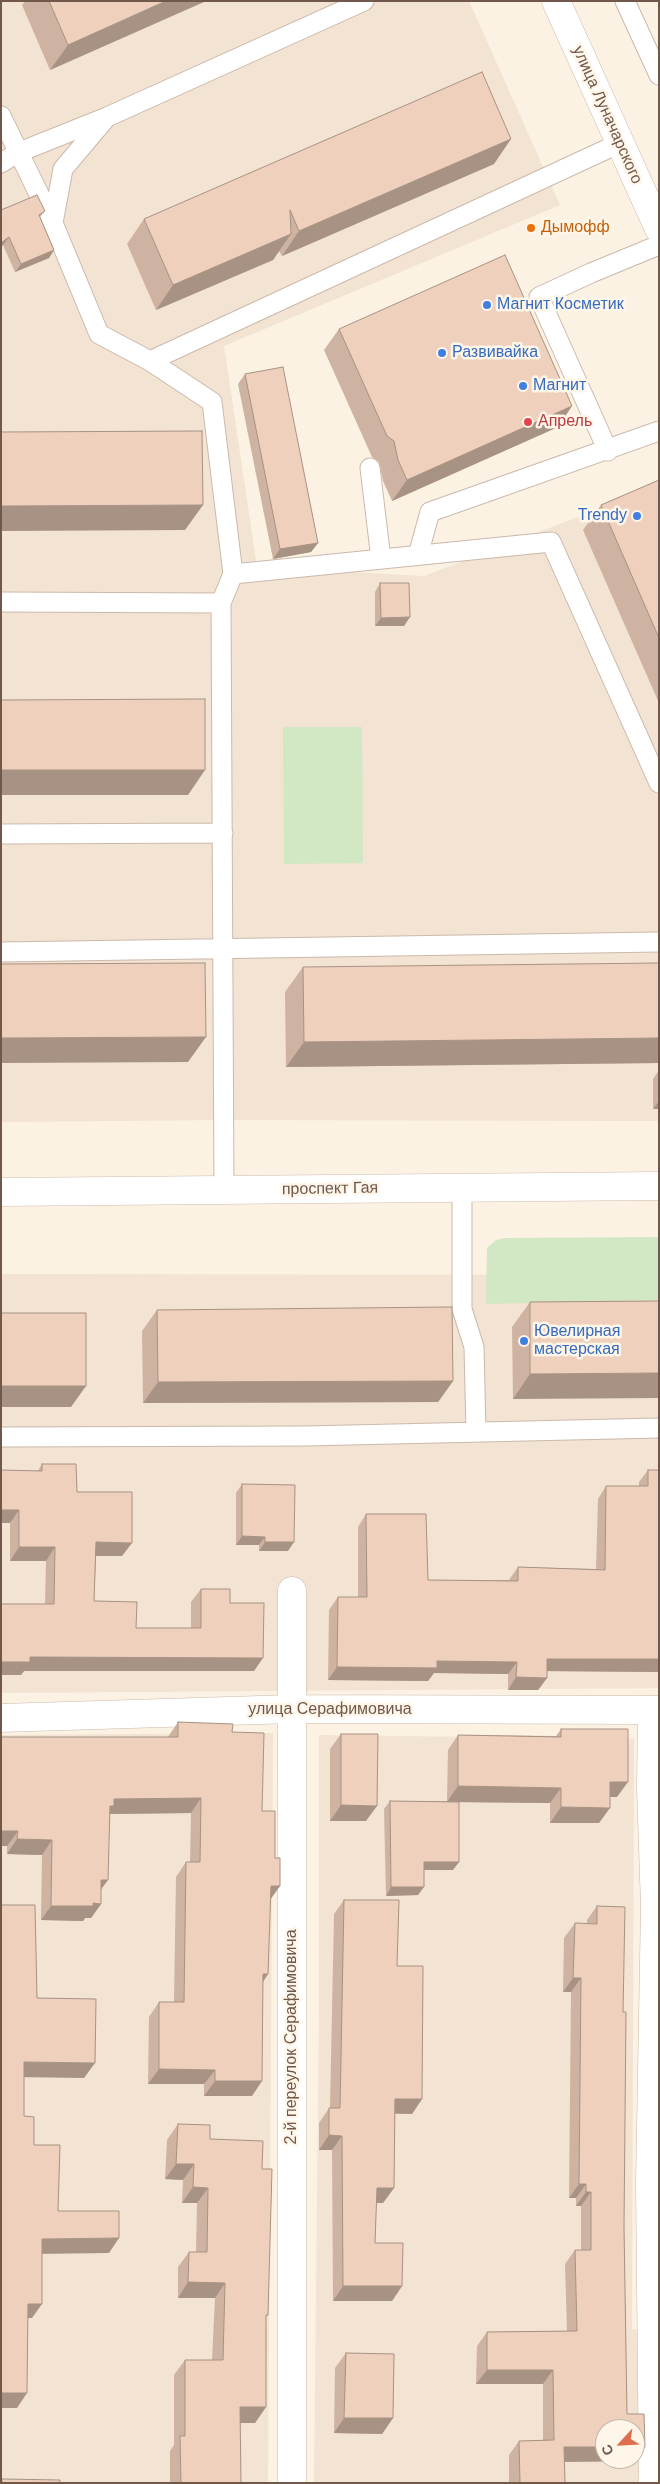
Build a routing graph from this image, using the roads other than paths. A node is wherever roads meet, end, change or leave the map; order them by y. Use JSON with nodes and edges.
{"nodes":[{"id":1,"x":364,"y":1,"type":"edge"},
{"id":2,"x":557,"y":1,"type":"edge"},
{"id":3,"x":625,"y":1,"type":"edge"},
{"id":4,"x":659,"y":75,"type":"edge"},
{"id":5,"x":1,"y":116,"type":"edge"},
{"id":6,"x":107,"y":117,"type":"junction"},
{"id":7,"x":620,"y":143,"type":"junction"},
{"id":8,"x":17,"y":152,"type":"junction"},
{"id":9,"x":1,"y":162,"type":"edge"},
{"id":10,"x":53,"y":223,"type":"junction"},
{"id":11,"x":659,"y":229,"type":"edge"},
{"id":12,"x":659,"y":245,"type":"edge"},
{"id":13,"x":150,"y":361,"type":"junction"},
{"id":14,"x":659,"y":431,"type":"edge"},
{"id":15,"x":608,"y":451,"type":"junction"},
{"id":16,"x":370,"y":468,"type":"dead end"},
{"id":17,"x":418,"y":555,"type":"junction"},
{"id":18,"x":381,"y":559,"type":"junction"},
{"id":19,"x":233,"y":574,"type":"junction"},
{"id":20,"x":1,"y":602,"type":"edge"},
{"id":21,"x":221,"y":603,"type":"junction"},
{"id":22,"x":659,"y":783,"type":"edge"},
{"id":23,"x":223,"y":833,"type":"junction"},
{"id":24,"x":1,"y":834,"type":"edge"},
{"id":25,"x":659,"y":942,"type":"edge"},
{"id":26,"x":224,"y":948,"type":"junction"},
{"id":27,"x":1,"y":952,"type":"edge"},
{"id":28,"x":659,"y":1186,"type":"edge"},
{"id":29,"x":462,"y":1188,"type":"junction"},
{"id":30,"x":224,"y":1190,"type":"junction"},
{"id":31,"x":1,"y":1192,"type":"edge"},
{"id":32,"x":659,"y":1428,"type":"edge"},
{"id":33,"x":476,"y":1432,"type":"junction"},
{"id":34,"x":1,"y":1437,"type":"edge"},
{"id":35,"x":292,"y":1591,"type":"dead end"},
{"id":36,"x":293,"y":1709,"type":"junction"},
{"id":37,"x":655,"y":1710,"type":"edge"},
{"id":38,"x":1,"y":1718,"type":"edge"},
{"id":39,"x":292,"y":2483,"type":"edge"},
{"id":40,"x":653,"y":2483,"type":"edge"}],
"edges":[{"from":1,"to":6,"type":"lane"},
{"from":2,"to":7,"type":"street","name":"улица Луначарского"},
{"from":3,"to":4,"type":"lane"},
{"from":5,"to":8,"type":"lane"},
{"from":6,"to":8,"type":"lane"},
{"from":6,"to":10,"type":"lane"},
{"from":7,"to":11,"type":"street","name":"улица Луначарского"},
{"from":7,"to":13,"type":"lane"},
{"from":8,"to":9,"type":"lane"},
{"from":8,"to":10,"type":"lane"},
{"from":10,"to":13,"type":"lane"},
{"from":12,"to":15,"type":"lane"},
{"from":13,"to":19,"type":"lane"},
{"from":14,"to":15,"type":"lane"},
{"from":15,"to":17,"type":"lane"},
{"from":16,"to":18,"type":"lane"},
{"from":17,"to":18,"type":"lane"},
{"from":17,"to":22,"type":"lane"},
{"from":18,"to":19,"type":"lane"},
{"from":19,"to":21,"type":"lane"},
{"from":20,"to":21,"type":"lane"},
{"from":21,"to":23,"type":"lane"},
{"from":23,"to":24,"type":"lane"},
{"from":23,"to":26,"type":"lane"},
{"from":25,"to":26,"type":"lane"},
{"from":26,"to":27,"type":"lane"},
{"from":26,"to":30,"type":"lane"},
{"from":28,"to":29,"type":"street","name":"проспект Гая"},
{"from":29,"to":30,"type":"street","name":"проспект Гая"},
{"from":29,"to":33,"type":"lane"},
{"from":30,"to":31,"type":"street","name":"проспект Гая"},
{"from":32,"to":33,"type":"lane"},
{"from":33,"to":34,"type":"lane"},
{"from":35,"to":36,"type":"street","name":"2-й переулок Серафимовича"},
{"from":36,"to":37,"type":"street","name":"улица Серафимовича"},
{"from":36,"to":38,"type":"street","name":"улица Серафимовича"},
{"from":36,"to":39,"type":"street","name":"2-й переулок Серафимовича"},
{"from":37,"to":40,"type":"street"}]}
